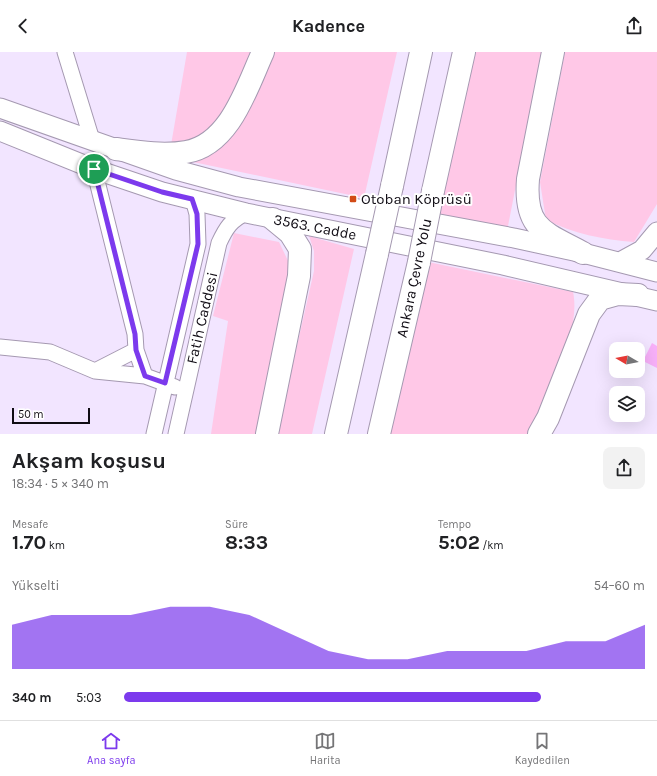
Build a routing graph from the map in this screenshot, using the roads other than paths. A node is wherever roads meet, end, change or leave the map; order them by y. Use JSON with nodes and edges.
{"nodes":[{"id":1,"x":65,"y":52,"type":"edge"},
{"id":2,"x":263,"y":52,"type":"edge"},
{"id":3,"x":421,"y":52,"type":"edge"},
{"id":4,"x":464,"y":52,"type":"edge"},
{"id":5,"x":553,"y":52,"type":"edge"},
{"id":6,"x":0,"y":108,"type":"edge"},
{"id":7,"x":0,"y":131,"type":"edge"},
{"id":8,"x":92,"y":140,"type":"junction"},
{"id":9,"x":0,"y":143,"type":"edge"},
{"id":10,"x":36,"y":146,"type":"junction"},
{"id":11,"x":116,"y":149,"type":"junction"},
{"id":12,"x":94,"y":169,"type":"junction"},
{"id":13,"x":192,"y":199,"type":"junction"},
{"id":14,"x":246,"y":213,"type":"junction"},
{"id":15,"x":273,"y":219,"type":"junction"},
{"id":16,"x":657,"y":232,"type":"edge"},
{"id":17,"x":583,"y":253,"type":"junction"},
{"id":18,"x":620,"y":262,"type":"junction"},
{"id":19,"x":657,"y":272,"type":"edge"},
{"id":20,"x":647,"y":298,"type":"edge"},
{"id":21,"x":0,"y":347,"type":"edge"},
{"id":22,"x":136,"y":350,"type":"junction"},
{"id":23,"x":95,"y":371,"type":"junction"},
{"id":24,"x":145,"y":376,"type":"junction"},
{"id":25,"x":165,"y":383,"type":"junction"},
{"id":26,"x":185,"y":390,"type":"junction"},
{"id":27,"x":154,"y":434,"type":"edge"},
{"id":28,"x":176,"y":434,"type":"edge"},
{"id":29,"x":266,"y":434,"type":"edge"},
{"id":30,"x":336,"y":434,"type":"edge"},
{"id":31,"x":379,"y":434,"type":"edge"},
{"id":32,"x":539,"y":434,"type":"edge"}],
"edges":[{"from":1,"to":8,"type":"street"},
{"from":2,"to":11,"type":"highway"},
{"from":3,"to":30,"type":"highway","bridge":true},
{"from":4,"to":31,"type":"highway","name":"Ankara Çevre Yolu","bridge":true},
{"from":5,"to":17,"type":"highway"},
{"from":6,"to":8,"type":"main road","name":"3563. Cadde"},
{"from":7,"to":10,"type":"main road","name":"3563. Cadde"},
{"from":8,"to":11,"type":"main road","name":"3563. Cadde"},
{"from":9,"to":10,"type":"main road"},
{"from":10,"to":12,"type":"main road","name":"3563. Cadde"},
{"from":11,"to":17,"type":"main road","name":"3563. Cadde"},
{"from":12,"to":13,"type":"main road","name":"3563. Cadde"},
{"from":12,"to":22,"type":"street"},
{"from":13,"to":14,"type":"main road","name":"3563. Cadde"},
{"from":13,"to":25,"type":"street","name":"Fatih Caddesi"},
{"from":14,"to":15,"type":"main road","name":"3563. Cadde"},
{"from":14,"to":26,"type":"street","name":"Fatih Caddesi"},
{"from":15,"to":20,"type":"main road","name":"3563. Cadde"},
{"from":15,"to":29,"type":"highway"},
{"from":16,"to":18,"type":"main road"},
{"from":17,"to":18,"type":"main road","name":"3563. Cadde"},
{"from":18,"to":19,"type":"main road","name":"3563. Cadde"},
{"from":20,"to":32,"type":"highway"},
{"from":21,"to":23,"type":"street"},
{"from":22,"to":23,"type":"street"},
{"from":22,"to":24,"type":"street"},
{"from":23,"to":24,"type":"street"},
{"from":24,"to":25,"type":"street"},
{"from":25,"to":26,"type":"street"},
{"from":25,"to":27,"type":"street","name":"Fatih Caddesi"},
{"from":26,"to":28,"type":"street","name":"Fatih Caddesi"}]}
